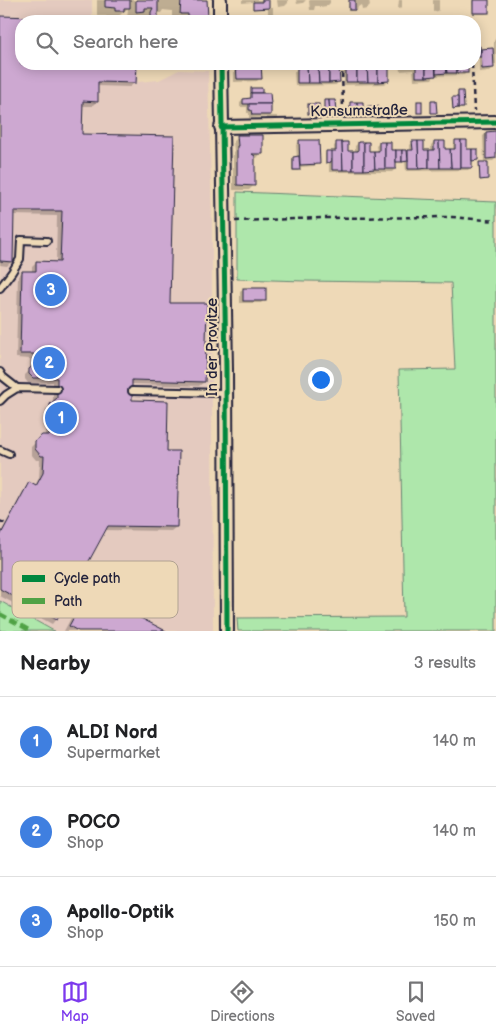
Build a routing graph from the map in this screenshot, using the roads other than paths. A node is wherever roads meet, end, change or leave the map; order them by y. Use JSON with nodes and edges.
{"nodes":[{"id":1,"x":220,"y":0,"type":"edge"},
{"id":2,"x":220,"y":15,"type":"edge"},
{"id":3,"x":221,"y":70,"type":"edge"},
{"id":4,"x":496,"y":122,"type":"edge"},
{"id":5,"x":221,"y":126,"type":"junction"},
{"id":6,"x":47,"y":241,"type":"dead end"},
{"id":7,"x":0,"y":288,"type":"edge"},
{"id":8,"x":0,"y":372,"type":"edge"},
{"id":9,"x":17,"y":388,"type":"junction"},
{"id":10,"x":57,"y":389,"type":"dead end"},
{"id":11,"x":132,"y":391,"type":"dead end"},
{"id":12,"x":225,"y":393,"type":"junction"},
{"id":13,"x":0,"y":401,"type":"edge"},
{"id":14,"x":0,"y":450,"type":"edge"},
{"id":15,"x":9,"y":454,"type":"dead end"},
{"id":16,"x":227,"y":631,"type":"edge"}],
"edges":[{"from":1,"to":2,"type":"street"},
{"from":3,"to":5,"type":"street","name":"In der Provitze"},
{"from":4,"to":5,"type":"street","name":"Konsumstraße"},
{"from":5,"to":12,"type":"street","name":"In der Provitze"},
{"from":6,"to":7,"type":"lane"},
{"from":8,"to":9,"type":"lane"},
{"from":9,"to":10,"type":"lane"},
{"from":9,"to":13,"type":"lane"},
{"from":11,"to":12,"type":"lane"},
{"from":12,"to":16,"type":"street","name":"In der Provitze"},
{"from":14,"to":15,"type":"lane"}]}
